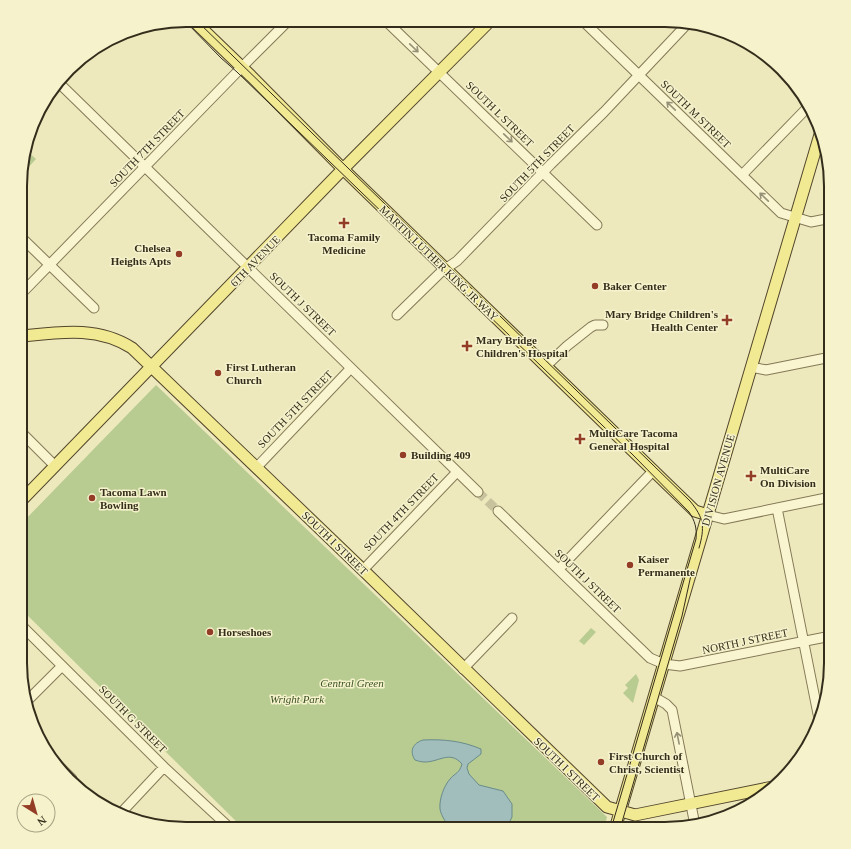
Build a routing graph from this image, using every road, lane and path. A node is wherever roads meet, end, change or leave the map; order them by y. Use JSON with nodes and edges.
{"nodes":[{"id":1,"x":200,"y":27,"type":"edge"},
{"id":2,"x":282,"y":27,"type":"edge"},
{"id":3,"x":392,"y":27,"type":"edge"},
{"id":4,"x":484,"y":27,"type":"edge"},
{"id":5,"x":589,"y":27,"type":"edge"},
{"id":6,"x":683,"y":28,"type":"edge"},
{"id":7,"x":242,"y":67,"type":"junction"},
{"id":8,"x":439,"y":72,"type":"junction"},
{"id":9,"x":638,"y":75,"type":"junction"},
{"id":10,"x":62,"y":86,"type":"edge"},
{"id":11,"x":805,"y":110,"type":"edge"},
{"id":12,"x":818,"y":142,"type":"edge"},
{"id":13,"x":146,"y":167,"type":"junction"},
{"id":14,"x":343,"y":169,"type":"junction"},
{"id":15,"x":543,"y":172,"type":"junction"},
{"id":16,"x":742,"y":175,"type":"junction"},
{"id":17,"x":796,"y":218,"type":"junction"},
{"id":18,"x":824,"y":219,"type":"edge"},
{"id":19,"x":597,"y":225,"type":"dead end"},
{"id":20,"x":27,"y":243,"type":"edge"},
{"id":21,"x":49,"y":266,"type":"junction"},
{"id":22,"x":248,"y":268,"type":"junction"},
{"id":23,"x":446,"y":268,"type":"junction"},
{"id":24,"x":27,"y":288,"type":"edge"},
{"id":25,"x":94,"y":308,"type":"dead end"},
{"id":26,"x":397,"y":315,"type":"dead end"},
{"id":27,"x":603,"y":325,"type":"dead end"},
{"id":28,"x":27,"y":336,"type":"edge"},
{"id":29,"x":824,"y":358,"type":"edge"},
{"id":30,"x":546,"y":366,"type":"junction"},
{"id":31,"x":152,"y":367,"type":"junction"},
{"id":32,"x":751,"y":367,"type":"junction"},
{"id":33,"x":352,"y":368,"type":"junction"},
{"id":34,"x":27,"y":438,"type":"edge"},
{"id":35,"x":55,"y":466,"type":"junction"},
{"id":36,"x":257,"y":467,"type":"junction"},
{"id":37,"x":654,"y":470,"type":"junction"},
{"id":38,"x":457,"y":472,"type":"junction"},
{"id":39,"x":478,"y":492,"type":"tunnel mouth"},
{"id":40,"x":27,"y":495,"type":"edge"},
{"id":41,"x":824,"y":498,"type":"edge"},
{"id":42,"x":777,"y":508,"type":"junction"},
{"id":43,"x":498,"y":511,"type":"tunnel mouth"},
{"id":44,"x":708,"y":515,"type":"junction"},
{"id":45,"x":559,"y":569,"type":"junction"},
{"id":46,"x":363,"y":570,"type":"junction"},
{"id":47,"x":512,"y":618,"type":"dead end"},
{"id":48,"x":27,"y":631,"type":"edge"},
{"id":49,"x":824,"y":637,"type":"edge"},
{"id":50,"x":804,"y":641,"type":"junction"},
{"id":51,"x":664,"y":664,"type":"junction"},
{"id":52,"x":62,"y":666,"type":"junction"},
{"id":53,"x":463,"y":668,"type":"junction"},
{"id":54,"x":31,"y":697,"type":"edge"},
{"id":55,"x":654,"y":697,"type":"junction"},
{"id":56,"x":817,"y":710,"type":"edge"},
{"id":57,"x":164,"y":767,"type":"junction"},
{"id":58,"x":761,"y":789,"type":"edge"},
{"id":59,"x":691,"y":804,"type":"junction"},
{"id":60,"x":124,"y":810,"type":"edge"},
{"id":61,"x":621,"y":811,"type":"junction"},
{"id":62,"x":694,"y":819,"type":"edge"},
{"id":63,"x":223,"y":822,"type":"edge"},
{"id":64,"x":617,"y":822,"type":"edge"}],
"edges":[{"from":1,"to":7,"type":"main road","name":"MARTIN LUTHER KING JR WAY"},
{"from":2,"to":7,"type":"street","name":"SOUTH 7TH STREET"},
{"from":3,"to":8,"type":"street","name":"SOUTH L STREET","one_way":true},
{"from":4,"to":8,"type":"main road","name":"6TH AVENUE"},
{"from":5,"to":9,"type":"street","name":"SOUTH M STREET"},
{"from":6,"to":9,"type":"street","name":"SOUTH 5TH STREET"},
{"from":7,"to":13,"type":"street","name":"SOUTH 7TH STREET"},
{"from":7,"to":14,"type":"main road","name":"MARTIN LUTHER KING JR WAY"},
{"from":8,"to":14,"type":"main road","name":"6TH AVENUE"},
{"from":8,"to":15,"type":"street","name":"SOUTH L STREET","one_way":true},
{"from":9,"to":15,"type":"street","name":"SOUTH 5TH STREET"},
{"from":16,"to":9,"type":"street","name":"SOUTH M STREET","one_way":true},
{"from":10,"to":13,"type":"street","name":"SOUTH J STREET"},
{"from":11,"to":16,"type":"street"},
{"from":12,"to":17,"type":"main road","name":"DIVISION AVENUE"},
{"from":13,"to":21,"type":"street","name":"SOUTH 7TH STREET"},
{"from":13,"to":22,"type":"street","name":"SOUTH J STREET"},
{"from":14,"to":22,"type":"main road","name":"6TH AVENUE"},
{"from":14,"to":23,"type":"main road","name":"MARTIN LUTHER KING JR WAY"},
{"from":15,"to":19,"type":"street","name":"SOUTH L STREET"},
{"from":15,"to":23,"type":"street","name":"SOUTH 5TH STREET"},
{"from":17,"to":16,"type":"street","name":"SOUTH M STREET","one_way":true},
{"from":17,"to":18,"type":"street","name":"SOUTH M STREET"},
{"from":17,"to":32,"type":"main road","name":"DIVISION AVENUE"},
{"from":20,"to":21,"type":"street"},
{"from":21,"to":24,"type":"street","name":"SOUTH 7TH STREET"},
{"from":21,"to":25,"type":"street"},
{"from":22,"to":31,"type":"main road","name":"6TH AVENUE"},
{"from":22,"to":33,"type":"street","name":"SOUTH J STREET"},
{"from":23,"to":26,"type":"street","name":"SOUTH 5TH STREET"},
{"from":23,"to":30,"type":"main road","name":"MARTIN LUTHER KING JR WAY"},
{"from":27,"to":30,"type":"street"},
{"from":28,"to":31,"type":"main road","name":"SOUTH I STREET"},
{"from":29,"to":32,"type":"street"},
{"from":30,"to":37,"type":"main road","name":"MARTIN LUTHER KING JR WAY"},
{"from":31,"to":35,"type":"main road","name":"6TH AVENUE"},
{"from":31,"to":36,"type":"main road","name":"SOUTH I STREET"},
{"from":32,"to":44,"type":"main road","name":"DIVISION AVENUE"},
{"from":33,"to":36,"type":"street","name":"SOUTH 5TH STREET"},
{"from":33,"to":38,"type":"street","name":"SOUTH J STREET"},
{"from":34,"to":35,"type":"street"},
{"from":35,"to":40,"type":"main road","name":"6TH AVENUE"},
{"from":36,"to":46,"type":"main road","name":"SOUTH I STREET"},
{"from":37,"to":44,"type":"main road","name":"MARTIN LUTHER KING JR WAY"},
{"from":37,"to":45,"type":"street"},
{"from":38,"to":39,"type":"street","name":"SOUTH J STREET"},
{"from":38,"to":46,"type":"street","name":"SOUTH 4TH STREET"},
{"from":41,"to":42,"type":"street"},
{"from":42,"to":44,"type":"street"},
{"from":42,"to":50,"type":"street"},
{"from":43,"to":45,"type":"street","name":"SOUTH J STREET"},
{"from":44,"to":51,"type":"main road","name":"DIVISION AVENUE"},
{"from":45,"to":51,"type":"street","name":"SOUTH J STREET"},
{"from":46,"to":53,"type":"main road","name":"SOUTH I STREET"},
{"from":47,"to":53,"type":"street"},
{"from":48,"to":52,"type":"street","name":"SOUTH G STREET"},
{"from":49,"to":50,"type":"street","name":"NORTH J STREET"},
{"from":50,"to":51,"type":"street","name":"NORTH J STREET"},
{"from":50,"to":56,"type":"street"},
{"from":51,"to":55,"type":"main road","name":"DIVISION AVENUE"},
{"from":52,"to":54,"type":"street"},
{"from":52,"to":57,"type":"street","name":"SOUTH G STREET"},
{"from":53,"to":61,"type":"main road","name":"SOUTH I STREET"},
{"from":59,"to":55,"type":"street","one_way":true},
{"from":55,"to":61,"type":"main road","name":"DIVISION AVENUE"},
{"from":57,"to":60,"type":"street"},
{"from":57,"to":63,"type":"street","name":"SOUTH G STREET"},
{"from":58,"to":59,"type":"main road","name":"SOUTH I STREET"},
{"from":59,"to":61,"type":"main road","name":"SOUTH I STREET"},
{"from":59,"to":62,"type":"street"},
{"from":61,"to":64,"type":"main road","name":"DIVISION AVENUE"}]}
